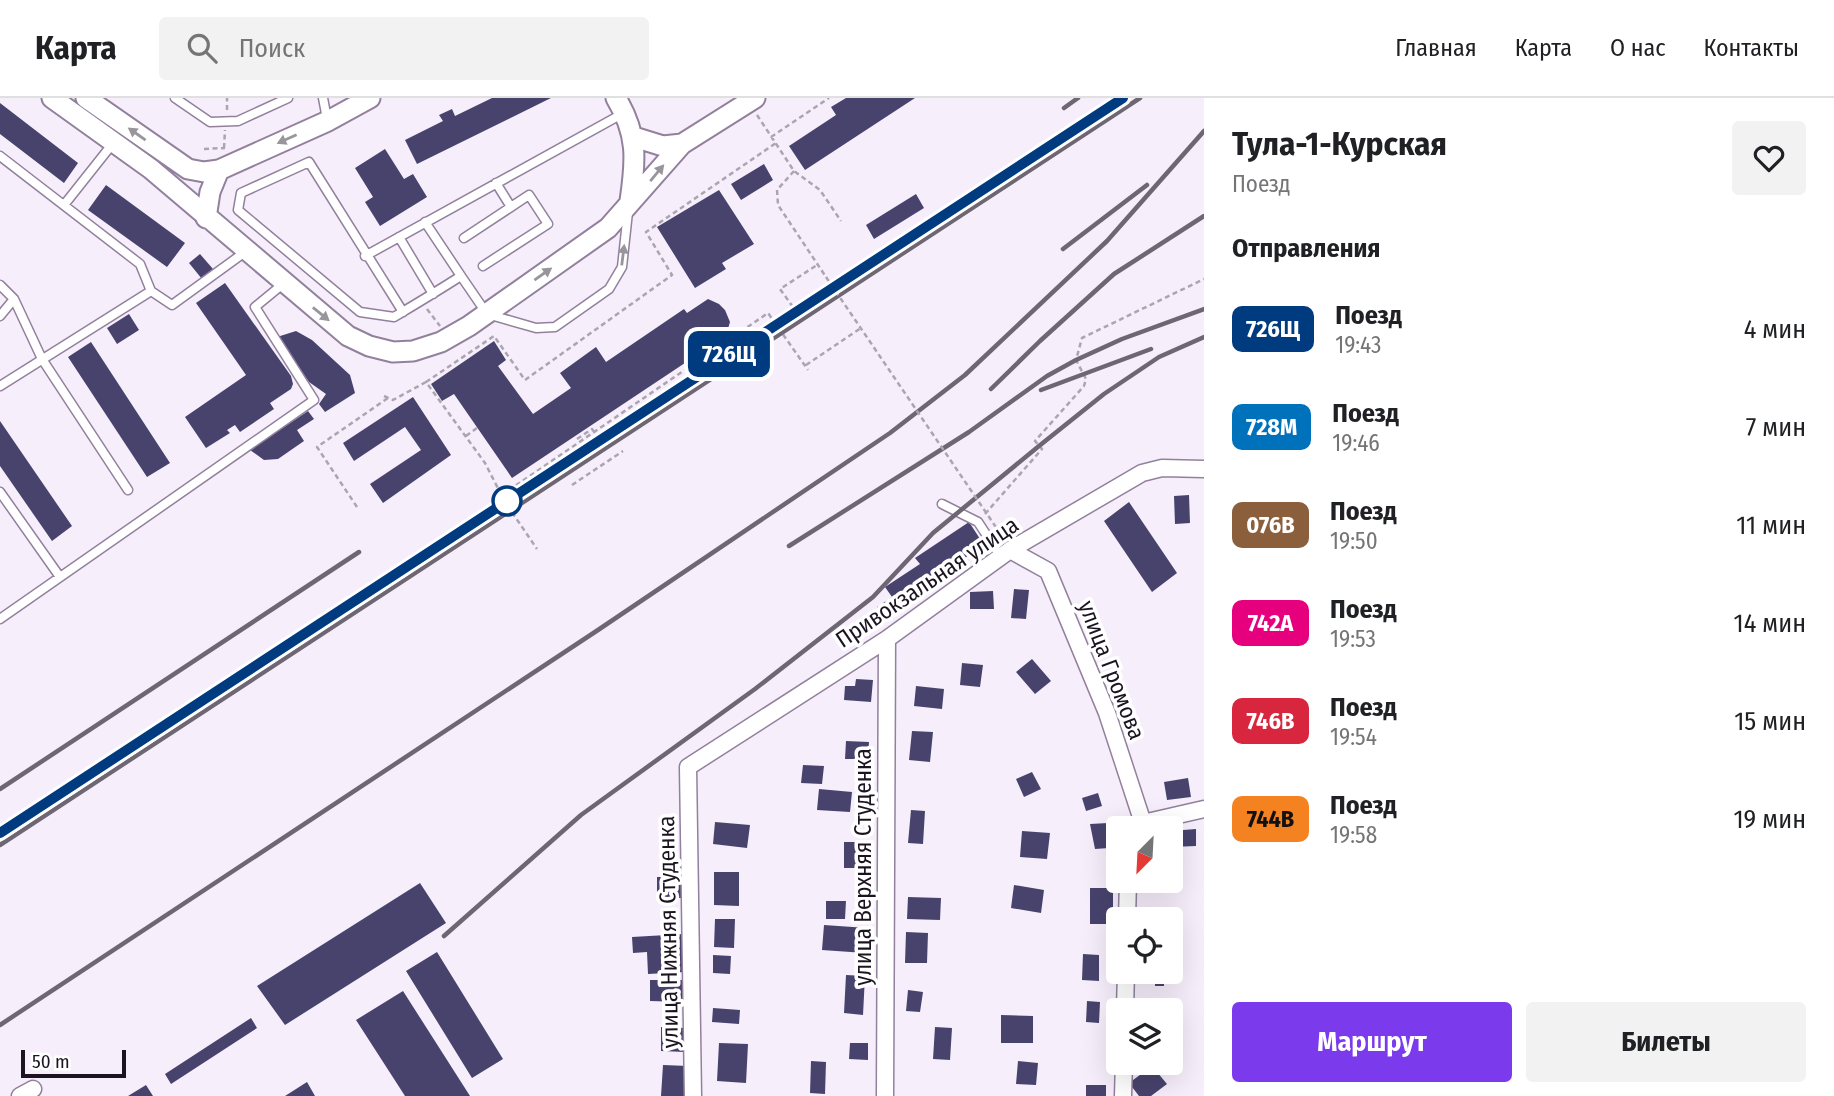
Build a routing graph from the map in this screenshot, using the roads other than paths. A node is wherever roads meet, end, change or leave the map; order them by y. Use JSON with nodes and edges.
{"nodes":[{"id":1,"x":52,"y":98,"type":"edge"},
{"id":2,"x":86,"y":98,"type":"edge"},
{"id":3,"x":175,"y":98,"type":"edge"},
{"id":4,"x":288,"y":98,"type":"edge"},
{"id":5,"x":323,"y":98,"type":"edge"},
{"id":6,"x":370,"y":98,"type":"edge"},
{"id":7,"x":751,"y":100,"type":"edge"},
{"id":8,"x":621,"y":105,"type":"edge"},
{"id":9,"x":328,"y":121,"type":"junction"},
{"id":10,"x":634,"y":137,"type":"junction"},
{"id":11,"x":114,"y":142,"type":"junction"},
{"id":12,"x":682,"y":144,"type":"junction"},
{"id":13,"x":0,"y":156,"type":"edge"},
{"id":14,"x":219,"y":170,"type":"junction"},
{"id":15,"x":496,"y":183,"type":"junction"},
{"id":16,"x":630,"y":201,"type":"junction"},
{"id":17,"x":64,"y":205,"type":"junction"},
{"id":18,"x":510,"y":207,"type":"junction"},
{"id":19,"x":206,"y":218,"type":"junction"},
{"id":20,"x":425,"y":222,"type":"junction"},
{"id":21,"x":398,"y":237,"type":"junction"},
{"id":22,"x":464,"y":238,"type":"dead end"},
{"id":23,"x":245,"y":252,"type":"junction"},
{"id":24,"x":365,"y":256,"type":"junction"},
{"id":25,"x":483,"y":266,"type":"dead end"},
{"id":26,"x":461,"y":276,"type":"junction"},
{"id":27,"x":283,"y":284,"type":"junction"},
{"id":28,"x":0,"y":285,"type":"edge"},
{"id":29,"x":151,"y":291,"type":"junction"},
{"id":30,"x":433,"y":294,"type":"junction"},
{"id":31,"x":14,"y":299,"type":"junction"},
{"id":32,"x":403,"y":312,"type":"junction"},
{"id":33,"x":487,"y":314,"type":"junction"},
{"id":34,"x":0,"y":316,"type":"edge"},
{"id":35,"x":42,"y":359,"type":"junction"},
{"id":36,"x":0,"y":386,"type":"edge"},
{"id":37,"x":1204,"y":469,"type":"edge"},
{"id":38,"x":128,"y":490,"type":"dead end"},
{"id":39,"x":0,"y":492,"type":"edge"},
{"id":40,"x":942,"y":504,"type":"dead end"},
{"id":41,"x":1005,"y":548,"type":"junction"},
{"id":42,"x":60,"y":577,"type":"junction"},
{"id":43,"x":0,"y":619,"type":"edge"},
{"id":44,"x":887,"y":639,"type":"junction"},
{"id":45,"x":688,"y":767,"type":"joint"},
{"id":46,"x":1204,"y":809,"type":"edge"},
{"id":47,"x":1139,"y":816,"type":"edge"},
{"id":48,"x":1178,"y":816,"type":"edge"},
{"id":49,"x":1124,"y":1075,"type":"edge"},
{"id":50,"x":693,"y":1096,"type":"edge"},
{"id":51,"x":885,"y":1096,"type":"edge"},
{"id":52,"x":1123,"y":1096,"type":"edge"}],
"edges":[{"from":1,"to":11,"type":"street"},
{"from":14,"to":2,"type":"street","one_way":true},
{"from":3,"to":4,"type":"lane"},
{"from":5,"to":9,"type":"lane"},
{"from":6,"to":9,"type":"street"},
{"from":7,"to":12,"type":"street"},
{"from":8,"to":10,"type":"street"},
{"from":8,"to":15,"type":"lane"},
{"from":9,"to":14,"type":"street","one_way":true},
{"from":10,"to":12,"type":"street"},
{"from":10,"to":16,"type":"street"},
{"from":11,"to":17,"type":"lane"},
{"from":11,"to":19,"type":"street"},
{"from":16,"to":12,"type":"street","one_way":true},
{"from":13,"to":17,"type":"lane"},
{"from":14,"to":19,"type":"street"},
{"from":15,"to":18,"type":"lane"},
{"from":15,"to":20,"type":"lane"},
{"from":33,"to":16,"type":"street","one_way":true},
{"from":33,"to":16,"type":"lane","one_way":true},
{"from":17,"to":29,"type":"lane"},
{"from":18,"to":22,"type":"lane"},
{"from":18,"to":25,"type":"lane"},
{"from":19,"to":23,"type":"street"},
{"from":20,"to":21,"type":"lane"},
{"from":20,"to":26,"type":"lane"},
{"from":21,"to":24,"type":"lane"},
{"from":21,"to":30,"type":"lane"},
{"from":23,"to":27,"type":"street"},
{"from":23,"to":29,"type":"lane"},
{"from":24,"to":32,"type":"lane"},
{"from":24,"to":32,"type":"lane"},
{"from":26,"to":30,"type":"lane"},
{"from":26,"to":33,"type":"lane"},
{"from":27,"to":33,"type":"street","one_way":true},
{"from":27,"to":42,"type":"lane"},
{"from":28,"to":31,"type":"lane"},
{"from":29,"to":35,"type":"lane"},
{"from":30,"to":32,"type":"lane"},
{"from":31,"to":34,"type":"lane"},
{"from":31,"to":35,"type":"lane"},
{"from":35,"to":36,"type":"lane"},
{"from":35,"to":38,"type":"lane"},
{"from":37,"to":41,"type":"street","name":"Привокзальная улица"},
{"from":39,"to":42,"type":"lane"},
{"from":40,"to":41,"type":"lane"},
{"from":41,"to":44,"type":"street","name":"Привокзальная улица"},
{"from":41,"to":47,"type":"street","name":"улица Громова"},
{"from":42,"to":43,"type":"lane"},
{"from":44,"to":45,"type":"street","name":"Привокзальная улица"},
{"from":44,"to":51,"type":"street","name":"улица Верхняя Cтуденка"},
{"from":45,"to":50,"type":"street","name":"улица Нижняя Cтуденкa"},
{"from":46,"to":48,"type":"street"},
{"from":49,"to":52,"type":"street"}]}
